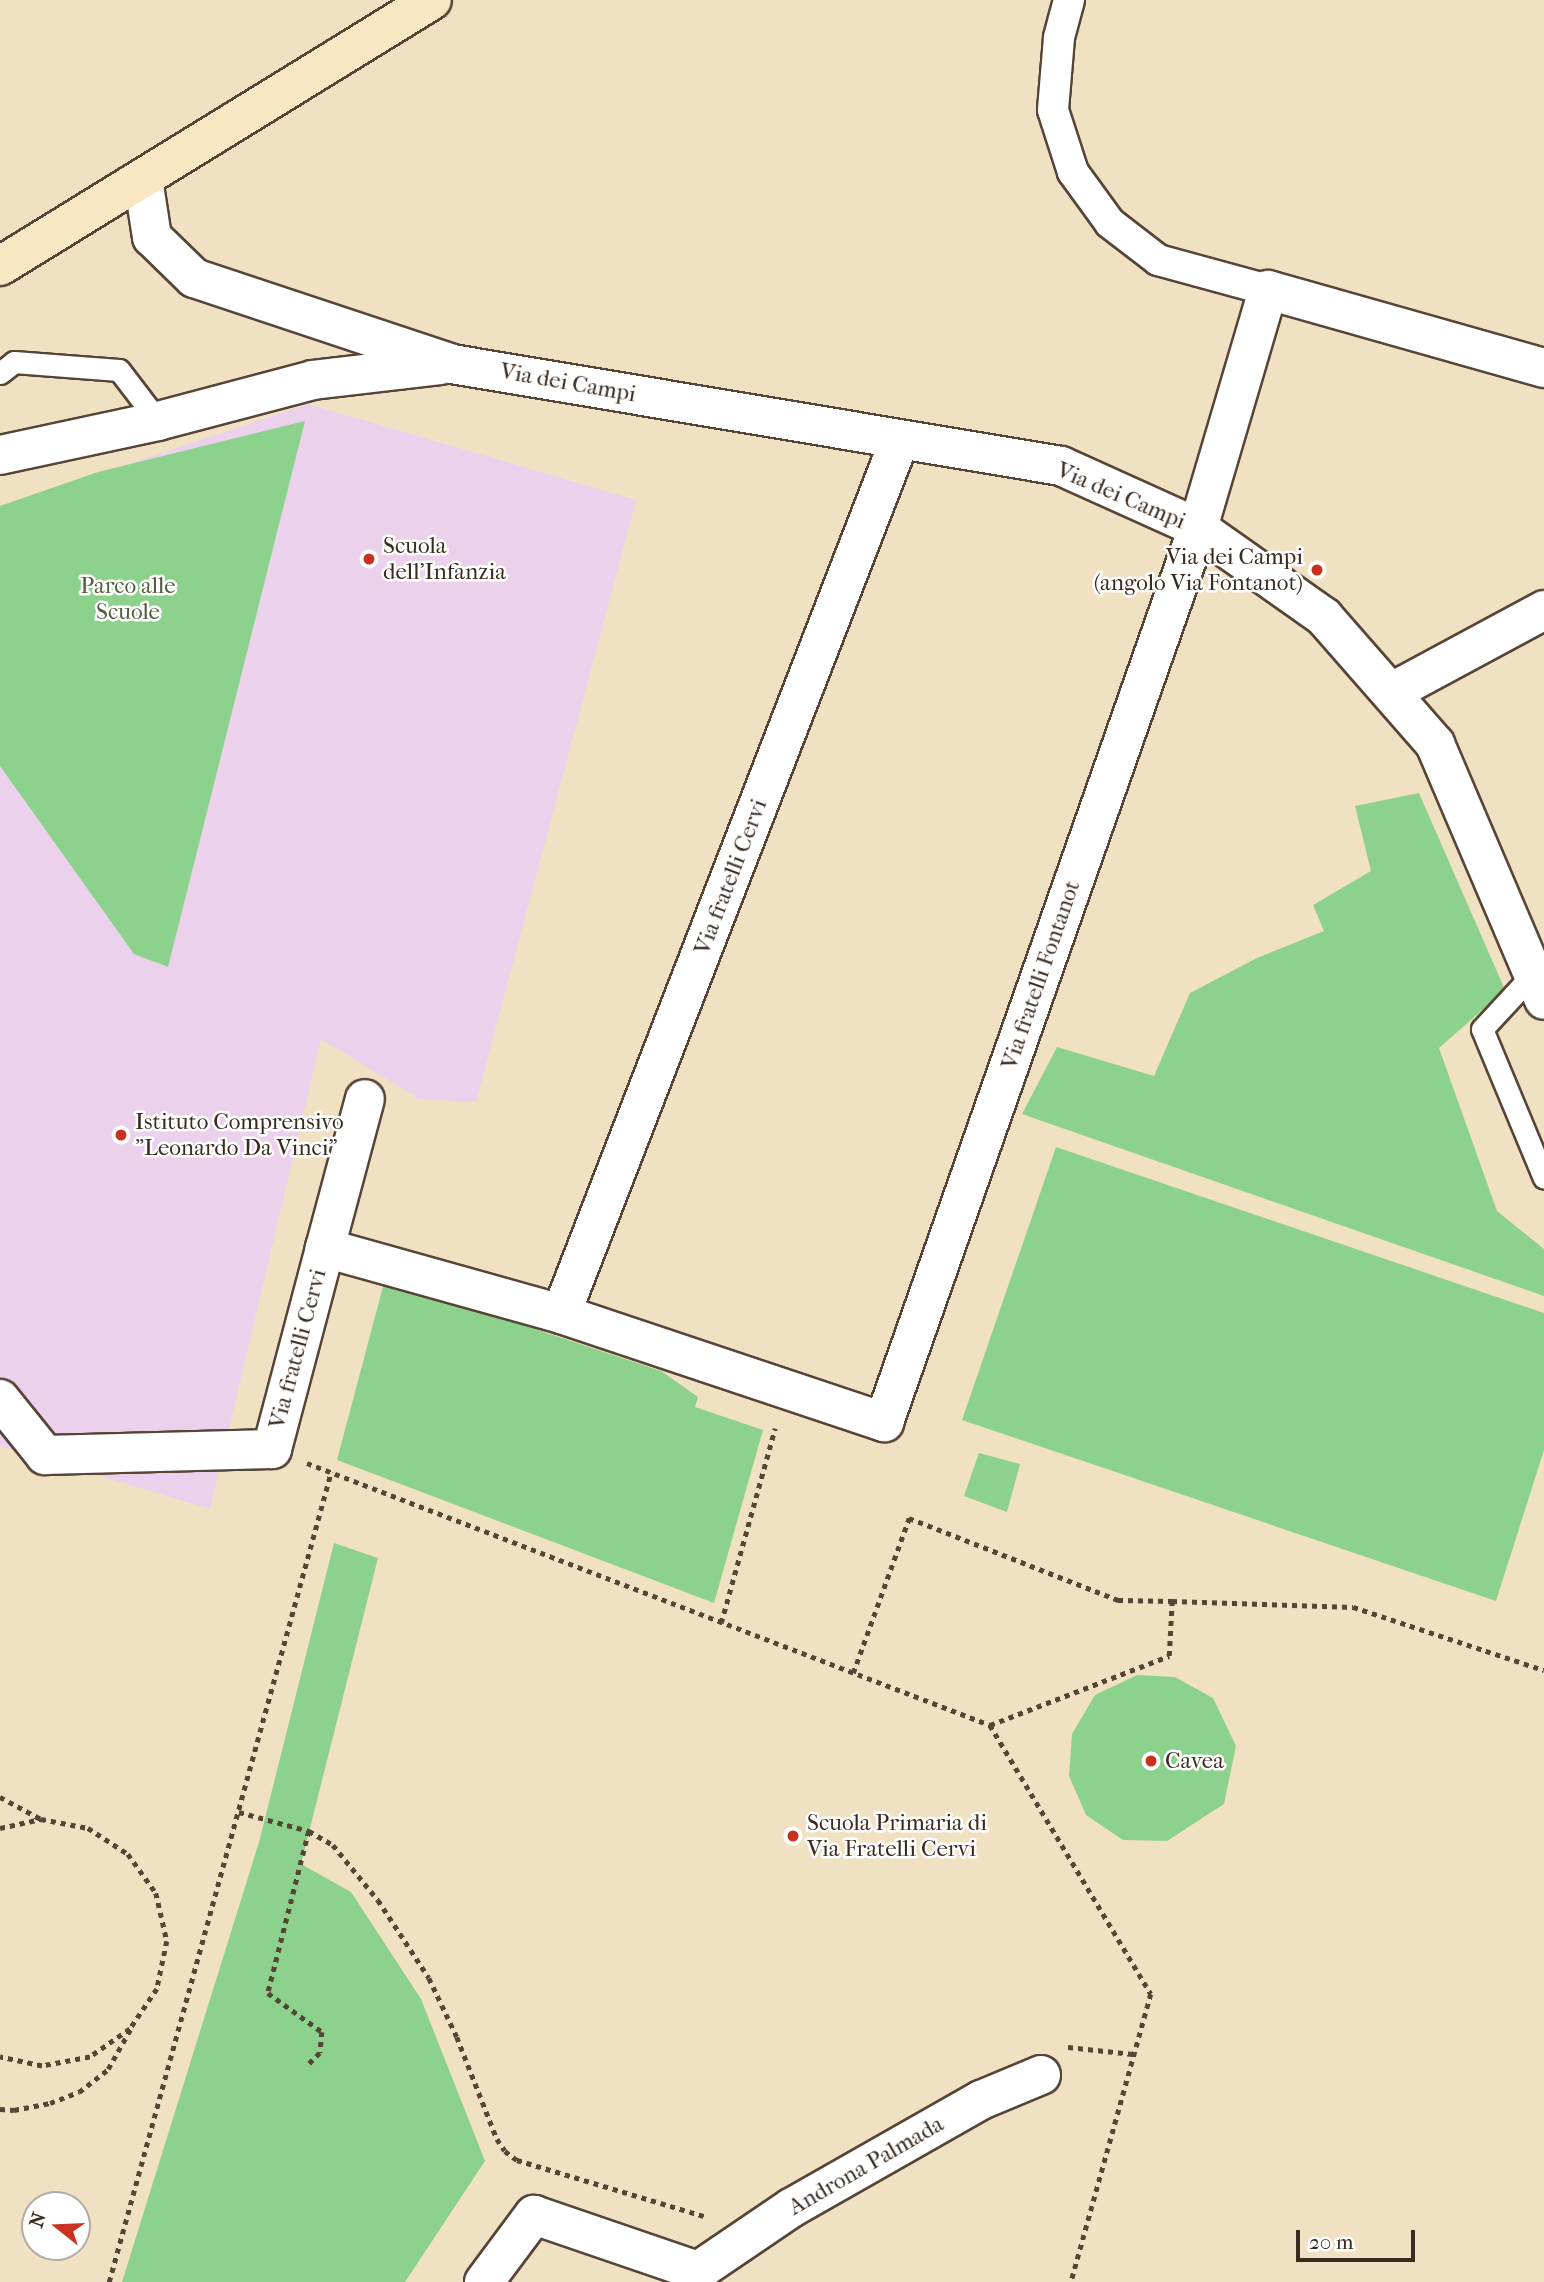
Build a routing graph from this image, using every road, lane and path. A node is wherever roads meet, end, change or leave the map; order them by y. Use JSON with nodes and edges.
{"nodes":[{"id":1,"x":432,"y":0,"type":"edge"},
{"id":2,"x":1069,"y":0,"type":"edge"},
{"id":3,"x":143,"y":179,"type":"junction"},
{"id":4,"x":0,"y":266,"type":"edge"},
{"id":5,"x":1268,"y":290,"type":"junction"},
{"id":6,"x":452,"y":364,"type":"junction"},
{"id":7,"x":1544,"y":368,"type":"edge"},
{"id":8,"x":0,"y":373,"type":"edge"},
{"id":9,"x":158,"y":421,"type":"junction"},
{"id":10,"x":900,"y":439,"type":"junction"},
{"id":11,"x":0,"y":456,"type":"edge"},
{"id":12,"x":1198,"y":528,"type":"junction"},
{"id":13,"x":1544,"y":610,"type":"edge"},
{"id":14,"x":1392,"y":692,"type":"junction"},
{"id":15,"x":1539,"y":987,"type":"edge"},
{"id":16,"x":365,"y":1099,"type":"dead end"},
{"id":17,"x":1544,"y":1178,"type":"edge"},
{"id":18,"x":325,"y":1248,"type":"junction"},
{"id":19,"x":561,"y":1314,"type":"junction"},
{"id":20,"x":786,"y":1389,"type":"junction"},
{"id":21,"x":0,"y":1399,"type":"edge"},
{"id":22,"x":884,"y":1422,"type":"joint"},
{"id":23,"x":272,"y":1449,"type":"junction"},
{"id":24,"x":331,"y":1472,"type":"junction"},
{"id":25,"x":1172,"y":1601,"type":"junction"},
{"id":26,"x":721,"y":1623,"type":"junction"},
{"id":27,"x":1544,"y":1671,"type":"edge"},
{"id":28,"x":853,"y":1673,"type":"junction"},
{"id":29,"x":990,"y":1725,"type":"junction"},
{"id":30,"x":0,"y":1797,"type":"edge"},
{"id":31,"x":239,"y":1812,"type":"junction"},
{"id":32,"x":41,"y":1819,"type":"junction"},
{"id":33,"x":0,"y":1828,"type":"edge"},
{"id":34,"x":309,"y":1830,"type":"junction"},
{"id":35,"x":130,"y":2029,"type":"junction"},
{"id":36,"x":1133,"y":2054,"type":"junction"},
{"id":37,"x":0,"y":2057,"type":"edge"},
{"id":38,"x":1048,"y":2060,"type":"joint"},
{"id":39,"x":309,"y":2064,"type":"dead end"},
{"id":40,"x":0,"y":2109,"type":"edge"},
{"id":41,"x":716,"y":2219,"type":"dead end"},
{"id":42,"x":697,"y":2277,"type":"edge"},
{"id":43,"x":109,"y":2282,"type":"edge"},
{"id":44,"x":484,"y":2282,"type":"edge"},
{"id":45,"x":1071,"y":2282,"type":"edge"}],
"edges":[{"from":1,"to":3,"type":"main road"},
{"from":2,"to":5,"type":"street"},
{"from":3,"to":4,"type":"main road"},
{"from":3,"to":6,"type":"street","name":"Via dei Campi"},
{"from":5,"to":7,"type":"street"},
{"from":5,"to":12,"type":"street","name":"Via fratelli Fontanot"},
{"from":6,"to":9,"type":"street","name":"Via dei Campi"},
{"from":6,"to":10,"type":"street","name":"Via dei Campi"},
{"from":8,"to":9,"type":"lane"},
{"from":9,"to":11,"type":"street","name":"Via dei Campi"},
{"from":10,"to":12,"type":"street","name":"Via dei Campi"},
{"from":10,"to":19,"type":"street","name":"Via fratelli Cervi"},
{"from":12,"to":14,"type":"street","name":"Via dei Campi"},
{"from":12,"to":22,"type":"street","name":"Via fratelli Fontanot"},
{"from":13,"to":14,"type":"street"},
{"from":14,"to":15,"type":"street","name":"Via dei Campi"},
{"from":15,"to":17,"type":"lane"},
{"from":16,"to":18,"type":"street","name":"Via fratelli Cervi"},
{"from":18,"to":19,"type":"street","name":"Via fratelli Cervi"},
{"from":18,"to":23,"type":"street","name":"Via fratelli Cervi"},
{"from":19,"to":20,"type":"street","name":"Via fratelli Cervi"},
{"from":20,"to":22,"type":"street","name":"Via fratelli Cervi"},
{"from":20,"to":26,"type":"path"},
{"from":21,"to":23,"type":"street"},
{"from":23,"to":24,"type":"path"},
{"from":24,"to":26,"type":"path"},
{"from":24,"to":31,"type":"path"},
{"from":25,"to":27,"type":"path"},
{"from":25,"to":28,"type":"path"},
{"from":25,"to":29,"type":"path"},
{"from":26,"to":28,"type":"path"},
{"from":28,"to":29,"type":"path"},
{"from":29,"to":36,"type":"path"},
{"from":30,"to":32,"type":"path"},
{"from":31,"to":34,"type":"path"},
{"from":31,"to":43,"type":"path"},
{"from":32,"to":33,"type":"path"},
{"from":32,"to":35,"type":"path"},
{"from":34,"to":39,"type":"path"},
{"from":34,"to":41,"type":"path"},
{"from":35,"to":37,"type":"path"},
{"from":35,"to":40,"type":"path"},
{"from":36,"to":38,"type":"path"},
{"from":36,"to":45,"type":"path"},
{"from":38,"to":42,"type":"street","name":"Androna Palmada"},
{"from":42,"to":44,"type":"street"}]}
